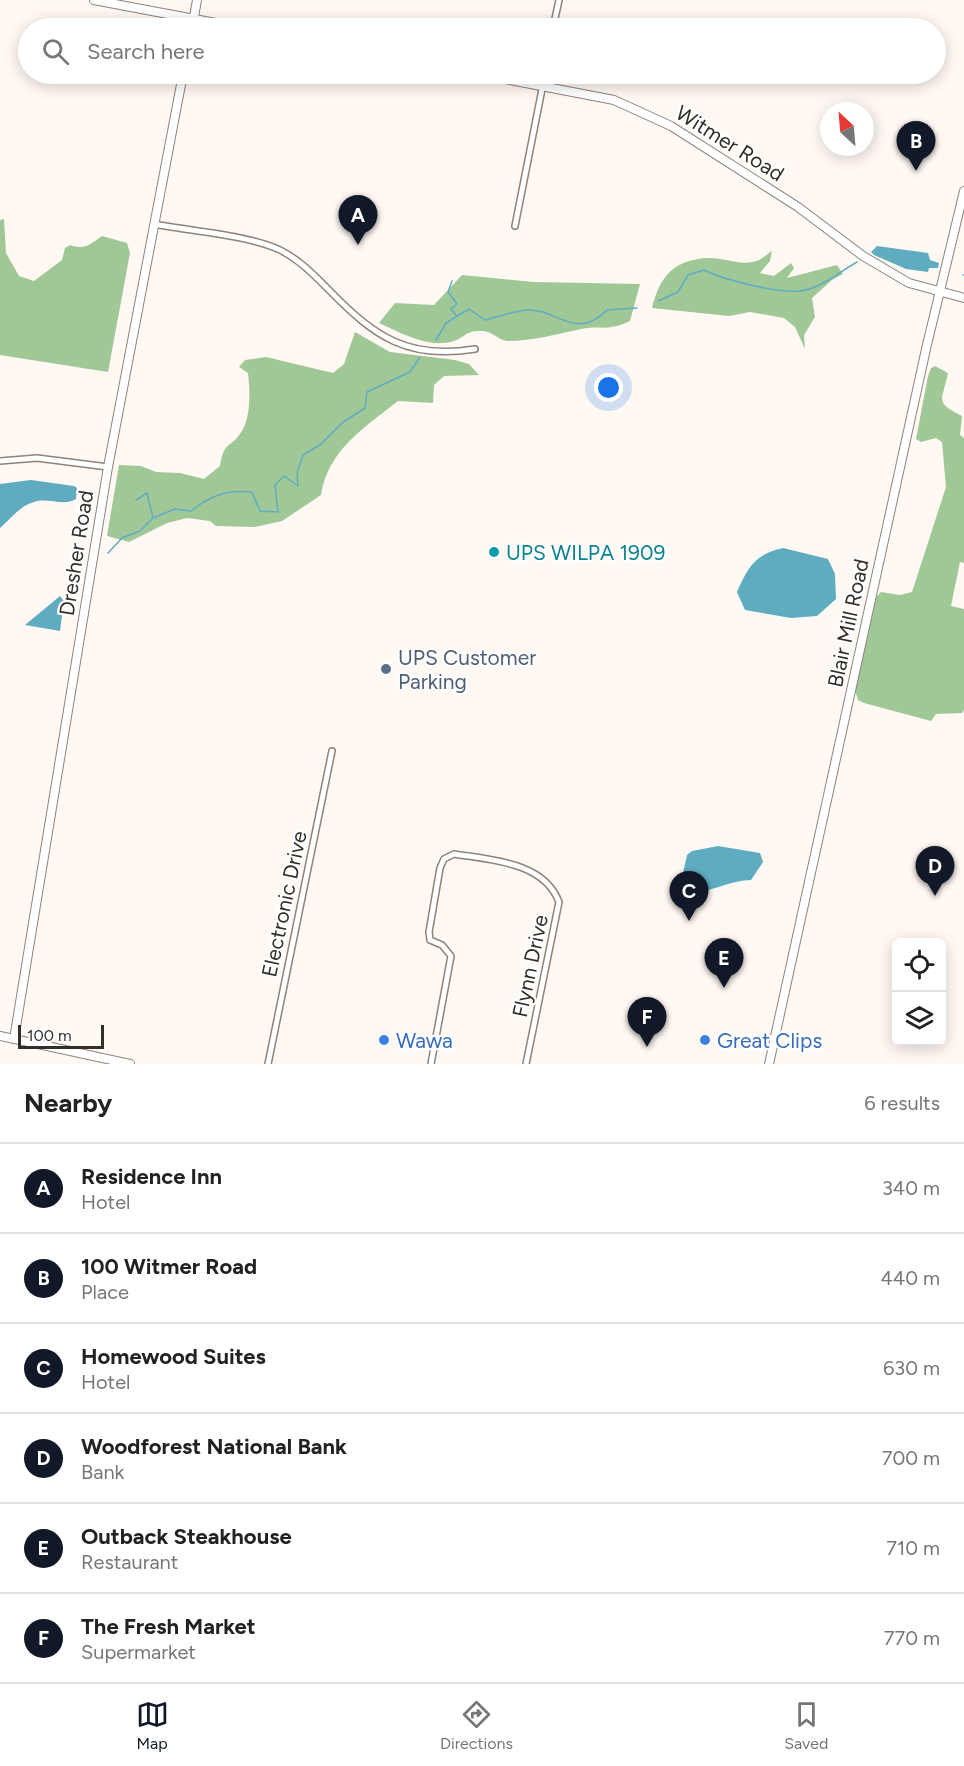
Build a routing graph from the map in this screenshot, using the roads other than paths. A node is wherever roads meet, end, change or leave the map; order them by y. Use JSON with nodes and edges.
{"nodes":[{"id":1,"x":94,"y":0,"type":"edge"},
{"id":2,"x":197,"y":0,"type":"edge"},
{"id":3,"x":559,"y":0,"type":"edge"},
{"id":4,"x":189,"y":18,"type":"edge"},
{"id":5,"x":194,"y":18,"type":"edge"},
{"id":6,"x":555,"y":18,"type":"edge"},
{"id":7,"x":181,"y":84,"type":"edge"},
{"id":8,"x":532,"y":84,"type":"edge"},
{"id":9,"x":543,"y":86,"type":"junction"},
{"id":10,"x":964,"y":191,"type":"edge"},
{"id":11,"x":152,"y":224,"type":"junction"},
{"id":12,"x":515,"y":226,"type":"dead end"},
{"id":13,"x":941,"y":292,"type":"junction"},
{"id":14,"x":964,"y":298,"type":"edge"},
{"id":15,"x":475,"y":349,"type":"dead end"},
{"id":16,"x":0,"y":461,"type":"edge"},
{"id":17,"x":108,"y":467,"type":"junction"},
{"id":18,"x":332,"y":751,"type":"dead end"},
{"id":19,"x":0,"y":1036,"type":"edge"},
{"id":20,"x":14,"y":1039,"type":"junction"},
{"id":21,"x":130,"y":1064,"type":"edge"},
{"id":22,"x":268,"y":1064,"type":"edge"},
{"id":23,"x":431,"y":1064,"type":"edge"},
{"id":24,"x":526,"y":1064,"type":"edge"},
{"id":25,"x":769,"y":1064,"type":"edge"}],
"edges":[{"from":1,"to":4,"type":"main road"},
{"from":2,"to":5,"type":"main road"},
{"from":3,"to":6,"type":"street"},
{"from":7,"to":11,"type":"main road","name":"Dresher Road"},
{"from":8,"to":9,"type":"main road","name":"Witmer Road"},
{"from":9,"to":12,"type":"street"},
{"from":9,"to":13,"type":"main road","name":"Witmer Road"},
{"from":10,"to":13,"type":"main road","name":"Blair Mill Road"},
{"from":11,"to":15,"type":"street"},
{"from":11,"to":17,"type":"main road","name":"Dresher Road"},
{"from":13,"to":14,"type":"main road","name":"Witmer Road"},
{"from":13,"to":25,"type":"main road","name":"Blair Mill Road"},
{"from":16,"to":17,"type":"street"},
{"from":17,"to":20,"type":"main road","name":"Dresher Road"},
{"from":18,"to":22,"type":"street","name":"Electronic Drive"},
{"from":19,"to":20,"type":"main road"},
{"from":20,"to":21,"type":"main road"},
{"from":23,"to":24,"type":"street","name":"Flynn Drive"}]}
